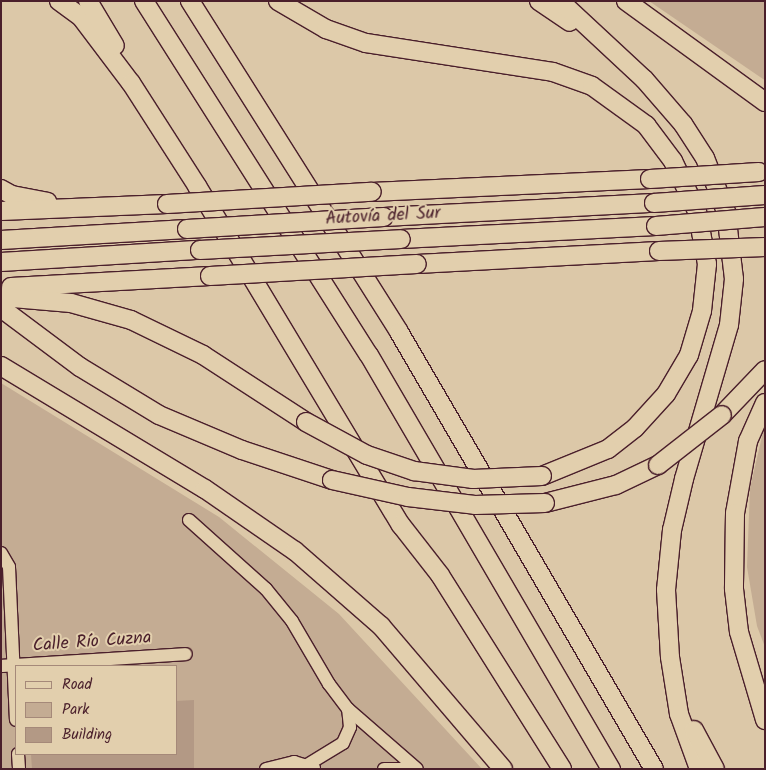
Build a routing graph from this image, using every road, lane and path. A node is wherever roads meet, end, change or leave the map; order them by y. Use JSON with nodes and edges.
{"nodes":[{"id":1,"x":60,"y":1,"type":"edge"},
{"id":2,"x":88,"y":1,"type":"edge"},
{"id":3,"x":144,"y":1,"type":"edge"},
{"id":4,"x":190,"y":1,"type":"edge"},
{"id":5,"x":278,"y":1,"type":"edge"},
{"id":6,"x":539,"y":1,"type":"edge"},
{"id":7,"x":560,"y":1,"type":"edge"},
{"id":8,"x":626,"y":1,"type":"edge"},
{"id":9,"x":644,"y":79,"type":"junction"},
{"id":10,"x":765,"y":102,"type":"edge"},
{"id":11,"x":762,"y":172,"type":"edge"},
{"id":12,"x":197,"y":186,"type":"junction"},
{"id":13,"x":1,"y":189,"type":"edge"},
{"id":14,"x":765,"y":195,"type":"edge"},
{"id":15,"x":110,"y":207,"type":"junction"},
{"id":16,"x":1,"y":211,"type":"edge"},
{"id":17,"x":765,"y":217,"type":"edge"},
{"id":18,"x":1,"y":240,"type":"edge"},
{"id":19,"x":765,"y":247,"type":"edge"},
{"id":20,"x":1,"y":262,"type":"edge"},
{"id":21,"x":1,"y":287,"type":"edge"},
{"id":22,"x":1,"y":297,"type":"edge"},
{"id":23,"x":1,"y":308,"type":"edge"},
{"id":24,"x":1,"y":366,"type":"edge"},
{"id":25,"x":765,"y":370,"type":"edge"},
{"id":26,"x":765,"y":403,"type":"edge"},
{"id":27,"x":189,"y":520,"type":"dead end"},
{"id":28,"x":2,"y":553,"type":"edge"},
{"id":29,"x":734,"y":589,"type":"junction"},
{"id":30,"x":186,"y":654,"type":"dead end"},
{"id":31,"x":670,"y":657,"type":"junction"},
{"id":32,"x":22,"y":665,"type":"edge"},
{"id":33,"x":7,"y":666,"type":"edge"},
{"id":34,"x":765,"y":688,"type":"edge"},
{"id":35,"x":348,"y":709,"type":"junction"},
{"id":36,"x":15,"y":714,"type":"edge"},
{"id":37,"x":765,"y":720,"type":"edge"},
{"id":38,"x":18,"y":755,"type":"edge"},
{"id":39,"x":311,"y":767,"type":"edge"},
{"id":40,"x":20,"y":769,"type":"edge"},
{"id":41,"x":266,"y":769,"type":"edge"},
{"id":42,"x":384,"y":769,"type":"edge"},
{"id":43,"x":411,"y":769,"type":"edge"},
{"id":44,"x":417,"y":769,"type":"edge"},
{"id":45,"x":503,"y":769,"type":"edge"},
{"id":46,"x":562,"y":769,"type":"edge"},
{"id":47,"x":611,"y":769,"type":"edge"},
{"id":48,"x":654,"y":769,"type":"edge"},
{"id":49,"x":699,"y":769,"type":"edge"},
{"id":50,"x":715,"y":769,"type":"edge"}],
"edges":[{"from":1,"to":12,"type":"highway"},
{"from":2,"to":12,"type":"highway"},
{"from":3,"to":47,"type":"highway"},
{"from":4,"to":48,"type":"highway"},
{"from":5,"to":22,"type":"highway","bridge":true},
{"from":6,"to":9,"type":"highway"},
{"from":7,"to":9,"type":"highway"},
{"from":8,"to":10,"type":"highway"},
{"from":9,"to":31,"type":"highway"},
{"from":11,"to":15,"type":"highway","bridge":true},
{"from":12,"to":46,"type":"highway"},
{"from":13,"to":15,"type":"highway"},
{"from":14,"to":18,"type":"highway","name":"Autovía del Sur","bridge":true},
{"from":15,"to":16,"type":"highway"},
{"from":17,"to":20,"type":"highway","name":"Autovía del Sur","bridge":true},
{"from":19,"to":21,"type":"highway","bridge":true},
{"from":23,"to":25,"type":"highway","bridge":true},
{"from":24,"to":45,"type":"highway"},
{"from":26,"to":29,"type":"highway"},
{"from":27,"to":35,"type":"street"},
{"from":28,"to":33,"type":"street"},
{"from":29,"to":34,"type":"highway"},
{"from":29,"to":37,"type":"highway"},
{"from":30,"to":32,"type":"street","name":"Calle Río Cuzna"},
{"from":31,"to":49,"type":"highway"},
{"from":31,"to":50,"type":"highway"},
{"from":33,"to":36,"type":"street"},
{"from":35,"to":39,"type":"street"},
{"from":35,"to":44,"type":"street"},
{"from":38,"to":40,"type":"street"},
{"from":39,"to":41,"type":"street"},
{"from":42,"to":43,"type":"street"}]}
